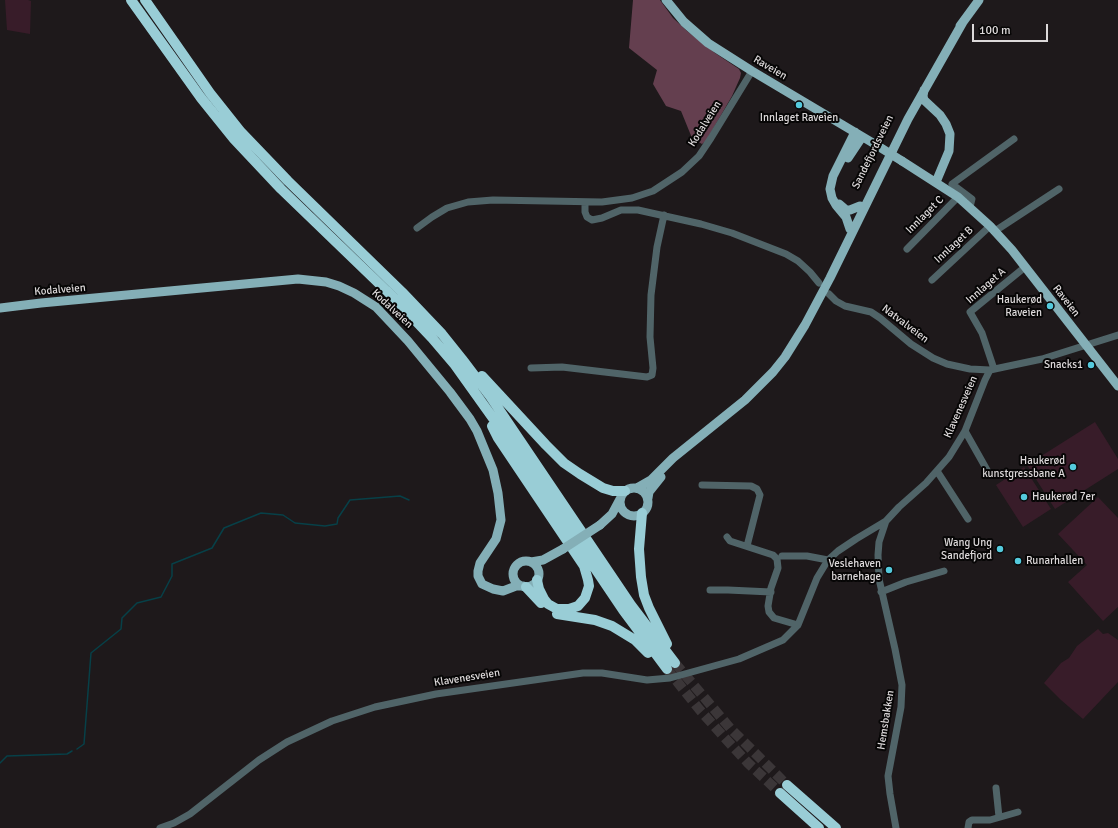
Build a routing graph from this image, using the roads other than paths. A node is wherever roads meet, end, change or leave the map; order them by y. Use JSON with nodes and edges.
{"nodes":[{"id":1,"x":131,"y":0,"type":"edge"},
{"id":2,"x":145,"y":0,"type":"edge"},
{"id":3,"x":666,"y":0,"type":"edge"},
{"id":4,"x":979,"y":0,"type":"edge"},
{"id":5,"x":964,"y":22,"type":"junction"},
{"id":6,"x":752,"y":72,"type":"junction"},
{"id":7,"x":925,"y":87,"type":"junction"},
{"id":8,"x":908,"y":119,"type":"junction"},
{"id":9,"x":858,"y":135,"type":"junction"},
{"id":10,"x":1014,"y":140,"type":"dead end"},
{"id":11,"x":928,"y":177,"type":"junction"},
{"id":12,"x":936,"y":182,"type":"junction"},
{"id":13,"x":1058,"y":190,"type":"dead end"},
{"id":14,"x":958,"y":197,"type":"junction"},
{"id":15,"x":585,"y":202,"type":"junction"},
{"id":16,"x":860,"y":206,"type":"junction"},
{"id":17,"x":970,"y":207,"type":"junction"},
{"id":18,"x":664,"y":215,"type":"junction"},
{"id":19,"x":417,"y":228,"type":"dead end"},
{"id":20,"x":993,"y":228,"type":"junction"},
{"id":21,"x":850,"y":229,"type":"junction"},
{"id":22,"x":908,"y":249,"type":"dead end"},
{"id":23,"x":1025,"y":267,"type":"junction"},
{"id":24,"x":932,"y":280,"type":"dead end"},
{"id":25,"x":819,"y":283,"type":"dead end"},
{"id":26,"x":829,"y":294,"type":"dead end"},
{"id":27,"x":818,"y":300,"type":"junction"},
{"id":28,"x":0,"y":308,"type":"edge"},
{"id":29,"x":442,"y":334,"type":"junction"},
{"id":30,"x":1118,"y":335,"type":"edge"},
{"id":31,"x":1087,"y":345,"type":"junction"},
{"id":32,"x":454,"y":365,"type":"junction"},
{"id":33,"x":531,"y":368,"type":"dead end"},
{"id":34,"x":992,"y":370,"type":"junction"},
{"id":35,"x":1118,"y":385,"type":"edge"},
{"id":36,"x":965,"y":431,"type":"junction"},
{"id":37,"x":700,"y":437,"type":"junction"},
{"id":38,"x":987,"y":470,"type":"dead end"},
{"id":39,"x":936,"y":471,"type":"junction"},
{"id":40,"x":702,"y":485,"type":"dead end"},
{"id":41,"x":637,"y":488,"type":"junction"},
{"id":42,"x":622,"y":495,"type":"junction"},
{"id":43,"x":648,"y":498,"type":"junction"},
{"id":44,"x":642,"y":513,"type":"junction"},
{"id":45,"x":626,"y":514,"type":"junction"},
{"id":46,"x":968,"y":519,"type":"dead end"},
{"id":47,"x":886,"y":521,"type":"junction"},
{"id":48,"x":600,"y":525,"type":"junction"},
{"id":49,"x":727,"y":537,"type":"dead end"},
{"id":50,"x":747,"y":546,"type":"junction"},
{"id":51,"x":563,"y":549,"type":"junction"},
{"id":52,"x":782,"y":556,"type":"dead end"},
{"id":53,"x":828,"y":560,"type":"junction"},
{"id":54,"x":531,"y":562,"type":"junction"},
{"id":55,"x":944,"y":571,"type":"dead end"},
{"id":56,"x":513,"y":572,"type":"junction"},
{"id":57,"x":538,"y":576,"type":"junction"},
{"id":58,"x":524,"y":586,"type":"junction"},
{"id":59,"x":495,"y":590,"type":"junction"},
{"id":60,"x":710,"y":590,"type":"dead end"},
{"id":61,"x":771,"y":592,"type":"junction"},
{"id":62,"x":881,"y":592,"type":"junction"},
{"id":63,"x":798,"y":625,"type":"junction"},
{"id":64,"x":671,"y":666,"type":"junction"},
{"id":65,"x":996,"y":788,"type":"dead end"},
{"id":66,"x":1018,"y":812,"type":"dead end"},
{"id":67,"x":999,"y":817,"type":"junction"},
{"id":68,"x":160,"y":828,"type":"edge"},
{"id":69,"x":818,"y":828,"type":"edge"},
{"id":70,"x":836,"y":828,"type":"edge"},
{"id":71,"x":896,"y":828,"type":"edge"},
{"id":72,"x":968,"y":828,"type":"edge"}],
"edges":[{"from":1,"to":32,"type":"highway"},
{"from":2,"to":29,"type":"highway"},
{"from":3,"to":6,"type":"main road","name":"Raveien"},
{"from":4,"to":5,"type":"main road","name":"Sandefjordsveien"},
{"from":5,"to":7,"type":"main road","name":"Sandefjordsveien"},
{"from":5,"to":16,"type":"main road","name":"Sandefjordsveien"},
{"from":6,"to":9,"type":"main road","name":"Raveien"},
{"from":6,"to":15,"type":"street","name":"Kodalveien"},
{"from":7,"to":8,"type":"main road","name":"Sandefjordsveien"},
{"from":7,"to":12,"type":"main road"},
{"from":8,"to":11,"type":"main road"},
{"from":8,"to":27,"type":"main road","name":"Sandefjordsveien"},
{"from":9,"to":11,"type":"main road","name":"Raveien","bridge":true},
{"from":9,"to":16,"type":"main road"},
{"from":9,"to":21,"type":"main road"},
{"from":10,"to":17,"type":"street","name":"Raveien"},
{"from":11,"to":12,"type":"main road","name":"Raveien"},
{"from":12,"to":14,"type":"main road","name":"Raveien"},
{"from":13,"to":20,"type":"street"},
{"from":14,"to":17,"type":"main road","name":"Raveien"},
{"from":14,"to":22,"type":"street","name":"Innlaget C"},
{"from":15,"to":18,"type":"street"},
{"from":15,"to":19,"type":"street","name":"Kodalveien"},
{"from":16,"to":21,"type":"main road","name":"Sandefjordsveien"},
{"from":17,"to":20,"type":"main road","name":"Raveien"},
{"from":18,"to":25,"type":"street"},
{"from":18,"to":33,"type":"street"},
{"from":20,"to":23,"type":"main road","name":"Raveien"},
{"from":20,"to":24,"type":"street","name":"Innlaget B"},
{"from":21,"to":27,"type":"main road","name":"Sandefjordsveien"},
{"from":23,"to":31,"type":"main road","name":"Raveien"},
{"from":23,"to":34,"type":"street","name":"Innlaget A"},
{"from":26,"to":34,"type":"street","name":"Natvalveien"},
{"from":27,"to":37,"type":"main road","name":"Sandefjordsveien"},
{"from":28,"to":59,"type":"main road","name":"Kodalveien"},
{"from":29,"to":42,"type":"highway"},
{"from":29,"to":64,"type":"highway"},
{"from":30,"to":31,"type":"street","name":"Natvalveien"},
{"from":31,"to":34,"type":"street","name":"Natvalveien"},
{"from":31,"to":35,"type":"main road","name":"Raveien"},
{"from":32,"to":57,"type":"highway"},
{"from":32,"to":64,"type":"highway"},
{"from":34,"to":36,"type":"street","name":"Klavenesveien"},
{"from":36,"to":38,"type":"street"},
{"from":36,"to":39,"type":"street","name":"Klavenesveien"},
{"from":37,"to":41,"type":"main road","name":"Sandefjordsveien"},
{"from":37,"to":43,"type":"main road","name":"Sandefjordsveien"},
{"from":39,"to":46,"type":"street"},
{"from":39,"to":47,"type":"street","name":"Klavenesveien"},
{"from":40,"to":50,"type":"street"},
{"from":41,"to":42,"type":"main road"},
{"from":41,"to":43,"type":"main road"},
{"from":42,"to":45,"type":"main road"},
{"from":42,"to":48,"type":"main road"},
{"from":43,"to":44,"type":"main road"},
{"from":44,"to":45,"type":"main road"},
{"from":44,"to":64,"type":"highway"},
{"from":45,"to":48,"type":"main road"},
{"from":47,"to":53,"type":"street","name":"Klavenesveien"},
{"from":47,"to":62,"type":"street","name":"Hemsbakken"},
{"from":48,"to":51,"type":"main road","bridge":true},
{"from":49,"to":50,"type":"street"},
{"from":50,"to":61,"type":"street"},
{"from":51,"to":54,"type":"main road"},
{"from":51,"to":57,"type":"main road"},
{"from":52,"to":53,"type":"street"},
{"from":53,"to":63,"type":"street","name":"Klavenesveien"},
{"from":54,"to":56,"type":"main road"},
{"from":54,"to":57,"type":"main road"},
{"from":55,"to":62,"type":"street"},
{"from":56,"to":58,"type":"main road"},
{"from":56,"to":59,"type":"main road"},
{"from":57,"to":58,"type":"main road"},
{"from":58,"to":59,"type":"main road"},
{"from":58,"to":64,"type":"highway"},
{"from":60,"to":61,"type":"street"},
{"from":61,"to":63,"type":"street"},
{"from":62,"to":71,"type":"street","name":"Hemsbakken"},
{"from":63,"to":68,"type":"street","name":"Klavenesveien"},
{"from":65,"to":67,"type":"street"},
{"from":66,"to":67,"type":"street"},
{"from":67,"to":72,"type":"street"},
{"from":69,"to":70,"type":"highway"}]}
